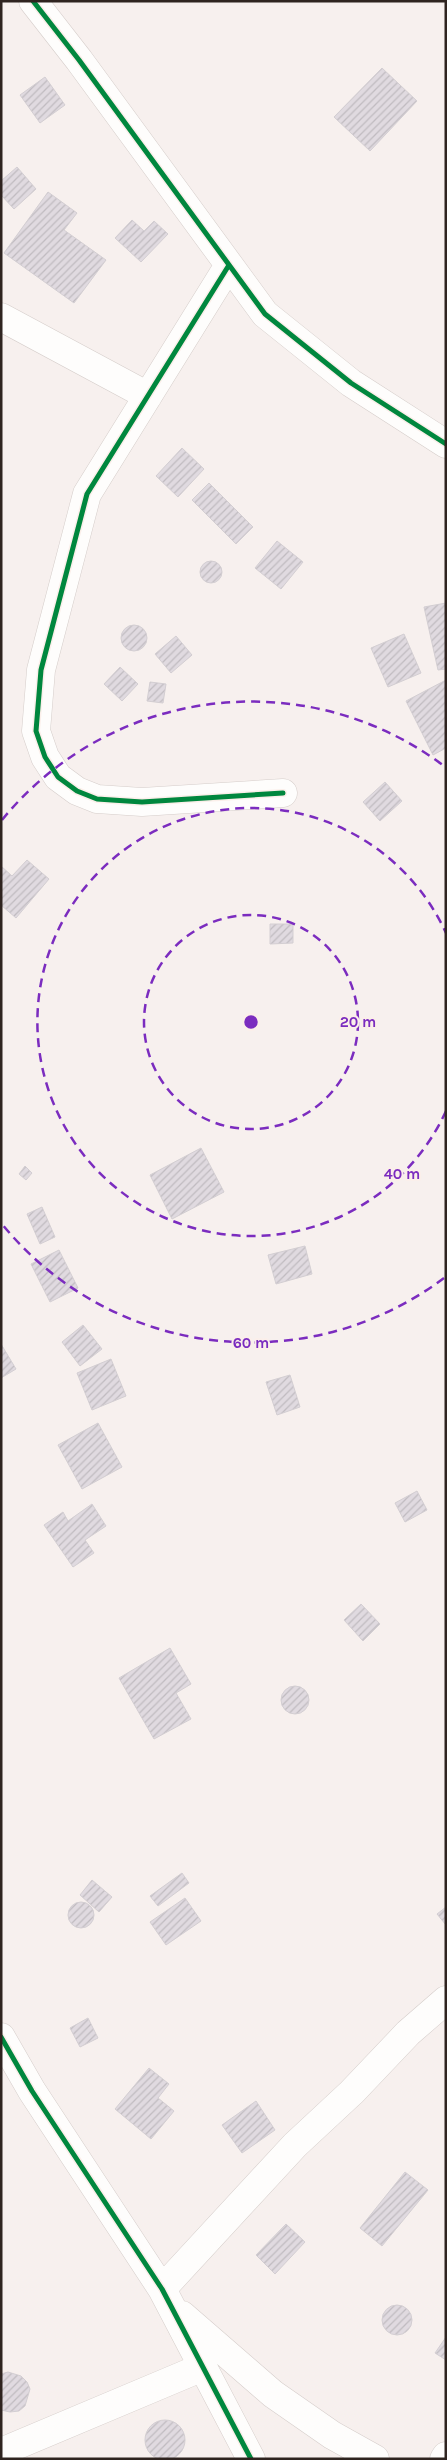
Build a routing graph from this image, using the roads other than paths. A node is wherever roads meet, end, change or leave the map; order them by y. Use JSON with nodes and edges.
{"nodes":[{"id":1,"x":33,"y":1,"type":"edge"},
{"id":2,"x":229,"y":265,"type":"junction"},
{"id":3,"x":1,"y":317,"type":"edge"},
{"id":4,"x":148,"y":396,"type":"junction"},
{"id":5,"x":446,"y":444,"type":"edge"},
{"id":6,"x":283,"y":793,"type":"dead end"},
{"id":7,"x":446,"y":2000,"type":"edge"},
{"id":8,"x":1,"y":2037,"type":"edge"},
{"id":9,"x":164,"y":2295,"type":"junction"},
{"id":10,"x":203,"y":2367,"type":"junction"},
{"id":11,"x":1,"y":2452,"type":"edge"},
{"id":12,"x":251,"y":2459,"type":"edge"},
{"id":13,"x":375,"y":2459,"type":"edge"}],
"edges":[{"from":1,"to":2,"type":"street"},
{"from":2,"to":4,"type":"street"},
{"from":2,"to":5,"type":"street"},
{"from":3,"to":4,"type":"street"},
{"from":4,"to":6,"type":"street"},
{"from":7,"to":9,"type":"street"},
{"from":8,"to":9,"type":"street"},
{"from":9,"to":10,"type":"street"},
{"from":9,"to":13,"type":"street"},
{"from":10,"to":11,"type":"street"},
{"from":10,"to":12,"type":"street"}]}
